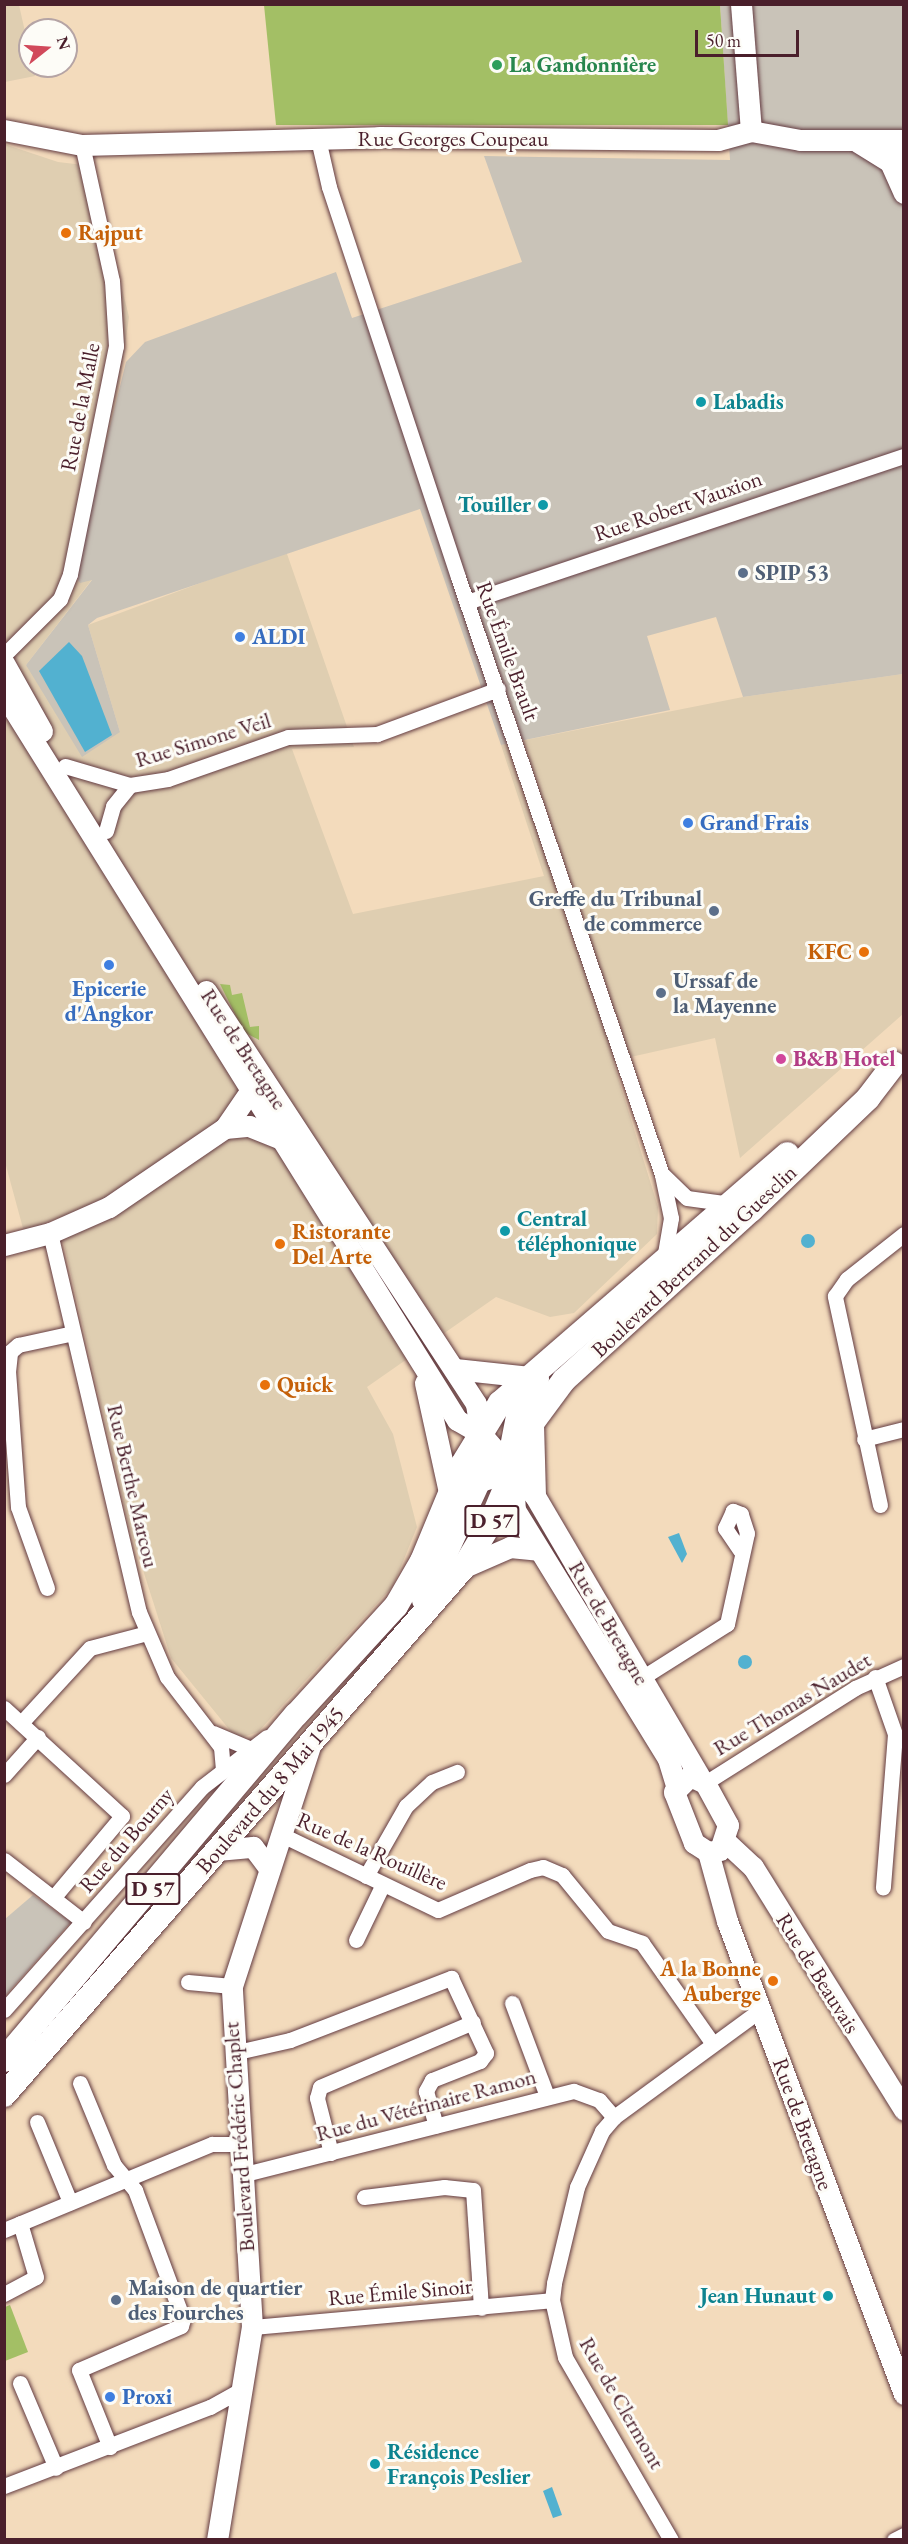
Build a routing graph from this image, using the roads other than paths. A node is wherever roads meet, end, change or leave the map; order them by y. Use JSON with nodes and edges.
{"nodes":[{"id":1,"x":741,"y":4,"type":"edge"},
{"id":2,"x":4,"y":130,"type":"edge"},
{"id":3,"x":751,"y":131,"type":"junction"},
{"id":4,"x":318,"y":139,"type":"junction"},
{"id":5,"x":854,"y":141,"type":"junction"},
{"id":6,"x":903,"y":143,"type":"edge"},
{"id":7,"x":82,"y":145,"type":"junction"},
{"id":8,"x":882,"y":153,"type":"junction"},
{"id":9,"x":903,"y":193,"type":"edge"},
{"id":10,"x":903,"y":456,"type":"edge"},
{"id":11,"x":467,"y":602,"type":"junction"},
{"id":12,"x":4,"y":655,"type":"edge"},
{"id":13,"x":4,"y":663,"type":"edge"},
{"id":14,"x":498,"y":689,"type":"junction"},
{"id":15,"x":4,"y":694,"type":"edge"},
{"id":16,"x":65,"y":766,"type":"junction"},
{"id":17,"x":130,"y":785,"type":"junction"},
{"id":18,"x":106,"y":831,"type":"junction"},
{"id":19,"x":899,"y":1060,"type":"edge"},
{"id":20,"x":250,"y":1090,"type":"junction"},
{"id":21,"x":225,"y":1128,"type":"junction"},
{"id":22,"x":283,"y":1140,"type":"junction"},
{"id":23,"x":662,"y":1175,"type":"junction"},
{"id":24,"x":731,"y":1204,"type":"junction"},
{"id":25,"x":51,"y":1233,"type":"junction"},
{"id":26,"x":903,"y":1234,"type":"edge"},
{"id":27,"x":4,"y":1245,"type":"edge"},
{"id":28,"x":662,"y":1265,"type":"junction"},
{"id":29,"x":73,"y":1333,"type":"junction"},
{"id":30,"x":7,"y":1351,"type":"edge"},
{"id":31,"x":416,"y":1356,"type":"junction"},
{"id":32,"x":455,"y":1369,"type":"junction"},
{"id":33,"x":537,"y":1373,"type":"junction"},
{"id":34,"x":533,"y":1422,"type":"junction"},
{"id":35,"x":903,"y":1429,"type":"edge"},
{"id":36,"x":481,"y":1434,"type":"junction"},
{"id":37,"x":864,"y":1439,"type":"junction"},
{"id":38,"x":513,"y":1470,"type":"junction"},
{"id":39,"x":480,"y":1482,"type":"junction"},
{"id":40,"x":449,"y":1492,"type":"junction"},
{"id":41,"x":535,"y":1496,"type":"junction"},
{"id":42,"x":880,"y":1505,"type":"dead end"},
{"id":43,"x":11,"y":1508,"type":"edge"},
{"id":44,"x":538,"y":1550,"type":"junction"},
{"id":45,"x":740,"y":1550,"type":"dead end"},
{"id":46,"x":464,"y":1567,"type":"junction"},
{"id":47,"x":47,"y":1588,"type":"dead end"},
{"id":48,"x":412,"y":1624,"type":"junction"},
{"id":49,"x":147,"y":1633,"type":"junction"},
{"id":50,"x":903,"y":1666,"type":"edge"},
{"id":51,"x":875,"y":1677,"type":"junction"},
{"id":52,"x":640,"y":1678,"type":"junction"},
{"id":53,"x":4,"y":1708,"type":"edge"},
{"id":54,"x":296,"y":1715,"type":"junction"},
{"id":55,"x":21,"y":1723,"type":"junction"},
{"id":56,"x":210,"y":1732,"type":"junction"},
{"id":57,"x":38,"y":1737,"type":"junction"},
{"id":58,"x":311,"y":1743,"type":"junction"},
{"id":59,"x":251,"y":1749,"type":"junction"},
{"id":60,"x":223,"y":1770,"type":"junction"},
{"id":61,"x":457,"y":1772,"type":"dead end"},
{"id":62,"x":4,"y":1775,"type":"edge"},
{"id":63,"x":703,"y":1781,"type":"junction"},
{"id":64,"x":676,"y":1785,"type":"junction"},
{"id":65,"x":280,"y":1834,"type":"junction"},
{"id":66,"x":717,"y":1847,"type":"junction"},
{"id":67,"x":218,"y":1850,"type":"junction"},
{"id":68,"x":4,"y":1860,"type":"edge"},
{"id":69,"x":268,"y":1867,"type":"junction"},
{"id":70,"x":366,"y":1876,"type":"junction"},
{"id":71,"x":383,"y":1884,"type":"junction"},
{"id":72,"x":883,"y":1888,"type":"dead end"},
{"id":73,"x":53,"y":1898,"type":"junction"},
{"id":74,"x":84,"y":1922,"type":"junction"},
{"id":75,"x":356,"y":1940,"type":"dead end"},
{"id":76,"x":188,"y":1982,"type":"dead end"},
{"id":77,"x":232,"y":1986,"type":"junction"},
{"id":78,"x":512,"y":2003,"type":"dead end"},
{"id":79,"x":4,"y":2010,"type":"edge"},
{"id":80,"x":760,"y":2010,"type":"junction"},
{"id":81,"x":473,"y":2022,"type":"junction"},
{"id":82,"x":713,"y":2044,"type":"junction"},
{"id":83,"x":233,"y":2053,"type":"junction"},
{"id":84,"x":4,"y":2060,"type":"edge"},
{"id":85,"x":80,"y":2083,"type":"dead end"},
{"id":86,"x":4,"y":2095,"type":"edge"},
{"id":87,"x":547,"y":2096,"type":"junction"},
{"id":88,"x":903,"y":2110,"type":"edge"},
{"id":89,"x":614,"y":2117,"type":"junction"},
{"id":90,"x":37,"y":2122,"type":"dead end"},
{"id":91,"x":436,"y":2126,"type":"junction"},
{"id":92,"x":239,"y":2144,"type":"junction"},
{"id":93,"x":331,"y":2153,"type":"junction"},
{"id":94,"x":241,"y":2175,"type":"junction"},
{"id":95,"x":124,"y":2179,"type":"junction"},
{"id":96,"x":364,"y":2198,"type":"dead end"},
{"id":97,"x":70,"y":2202,"type":"junction"},
{"id":98,"x":20,"y":2223,"type":"junction"},
{"id":99,"x":4,"y":2230,"type":"edge"},
{"id":100,"x":4,"y":2294,"type":"edge"},
{"id":101,"x":552,"y":2300,"type":"junction"},
{"id":102,"x":481,"y":2308,"type":"junction"},
{"id":103,"x":252,"y":2327,"type":"junction"},
{"id":104,"x":20,"y":2383,"type":"dead end"},
{"id":105,"x":244,"y":2388,"type":"junction"},
{"id":106,"x":903,"y":2394,"type":"edge"},
{"id":107,"x":210,"y":2407,"type":"junction"},
{"id":108,"x":237,"y":2417,"type":"junction"},
{"id":109,"x":110,"y":2447,"type":"junction"},
{"id":110,"x":56,"y":2468,"type":"junction"},
{"id":111,"x":4,"y":2486,"type":"edge"},
{"id":112,"x":903,"y":2535,"type":"edge"},
{"id":113,"x":217,"y":2540,"type":"edge"},
{"id":114,"x":671,"y":2540,"type":"edge"},
{"id":115,"x":894,"y":2540,"type":"edge"}],
"edges":[{"from":1,"to":3,"type":"main road"},
{"from":2,"to":7,"type":"main road","name":"Rue Georges Coupeau"},
{"from":3,"to":4,"type":"main road","name":"Rue Georges Coupeau"},
{"from":3,"to":5,"type":"main road","name":"Rue Georges Coupeau"},
{"from":4,"to":7,"type":"main road","name":"Rue Georges Coupeau"},
{"from":4,"to":11,"type":"street","name":"Rue Émile Brault"},
{"from":5,"to":6,"type":"main road","name":"Rue Georges Coupeau"},
{"from":5,"to":8,"type":"main road"},
{"from":6,"to":8,"type":"street"},
{"from":7,"to":12,"type":"street","name":"Rue de la Malle"},
{"from":8,"to":9,"type":"main road"},
{"from":10,"to":11,"type":"street","name":"Rue Robert Vauxion"},
{"from":11,"to":14,"type":"street","name":"Rue Émile Brault"},
{"from":13,"to":16,"type":"main road","name":"Rue de Bretagne"},
{"from":14,"to":17,"type":"street","name":"Rue Simone Veil"},
{"from":14,"to":23,"type":"street","name":"Rue Émile Brault"},
{"from":15,"to":20,"type":"main road","name":"Rue de Bretagne"},
{"from":16,"to":17,"type":"street","name":"Rue Simone Veil"},
{"from":16,"to":18,"type":"main road","name":"Rue de Bretagne"},
{"from":17,"to":18,"type":"street","name":"Rue Simone Veil"},
{"from":18,"to":32,"type":"main road","name":"Rue de Bretagne"},
{"from":19,"to":24,"type":"main road","name":"Boulevard Bertrand du Guesclin"},
{"from":19,"to":34,"type":"main road","name":"Boulevard Bertrand du Guesclin"},
{"from":20,"to":21,"type":"main road"},
{"from":20,"to":22,"type":"main road","name":"Rue de Bretagne"},
{"from":21,"to":22,"type":"main road"},
{"from":21,"to":25,"type":"main road"},
{"from":22,"to":31,"type":"main road","name":"Rue de Bretagne"},
{"from":23,"to":24,"type":"street","name":"Rue Émile Brault"},
{"from":23,"to":28,"type":"street","name":"Rue Émile Brault"},
{"from":24,"to":28,"type":"main road","name":"Boulevard Bertrand du Guesclin"},
{"from":25,"to":27,"type":"main road"},
{"from":25,"to":29,"type":"street","name":"Rue Berthe Marcou"},
{"from":26,"to":37,"type":"street"},
{"from":28,"to":33,"type":"main road","name":"Boulevard Bertrand du Guesclin"},
{"from":29,"to":30,"type":"street"},
{"from":29,"to":49,"type":"street","name":"Rue Berthe Marcou"},
{"from":30,"to":43,"type":"street"},
{"from":31,"to":36,"type":"main road","name":"Rue de Bretagne"},
{"from":31,"to":40,"type":"main road"},
{"from":32,"to":33,"type":"main road"},
{"from":32,"to":36,"type":"main road","name":"Rue de Bretagne"},
{"from":33,"to":36,"type":"main road","name":"Boulevard Bertrand du Guesclin"},
{"from":33,"to":38,"type":"main road"},
{"from":34,"to":38,"type":"main road","name":"Boulevard Bertrand du Guesclin"},
{"from":34,"to":41,"type":"main road"},
{"from":35,"to":37,"type":"street"},
{"from":36,"to":38,"type":"main road","name":"Rue de Bretagne"},
{"from":36,"to":39,"type":"main road"},
{"from":36,"to":40,"type":"main road","name":"Boulevard du 8 Mai 1945","number":"D 57"},
{"from":37,"to":42,"type":"street"},
{"from":38,"to":39,"type":"main road"},
{"from":38,"to":41,"type":"main road","name":"Rue de Bretagne"},
{"from":38,"to":44,"type":"main road","name":"Rue de Bretagne"},
{"from":38,"to":46,"type":"main road","name":"Boulevard du 8 Mai 1945","number":"D 57"},
{"from":39,"to":40,"type":"main road"},
{"from":39,"to":48,"type":"main road"},
{"from":40,"to":54,"type":"main road","name":"Boulevard du 8 Mai 1945","number":"D 57"},
{"from":41,"to":52,"type":"main road","name":"Rue de Bretagne"},
{"from":43,"to":47,"type":"street"},
{"from":44,"to":46,"type":"main road"},
{"from":44,"to":64,"type":"main road","name":"Rue de Bretagne"},
{"from":45,"to":52,"type":"street"},
{"from":46,"to":48,"type":"main road","name":"Boulevard du 8 Mai 1945","number":"D 57"},
{"from":48,"to":58,"type":"main road","name":"Boulevard du 8 Mai 1945","number":"D 57"},
{"from":49,"to":55,"type":"street"},
{"from":49,"to":56,"type":"street","name":"Rue Berthe Marcou"},
{"from":50,"to":51,"type":"street","name":"Rue Thomas Naudet"},
{"from":51,"to":63,"type":"street","name":"Rue Thomas Naudet"},
{"from":51,"to":72,"type":"street"},
{"from":52,"to":63,"type":"main road","name":"Rue de Bretagne"},
{"from":53,"to":55,"type":"street"},
{"from":54,"to":59,"type":"street","name":"Rue du Bourny"},
{"from":54,"to":84,"type":"main road","name":"Boulevard du 8 Mai 1945","number":"D 57"},
{"from":55,"to":57,"type":"street"},
{"from":56,"to":59,"type":"street","name":"Rue Berthe Marcou"},
{"from":56,"to":60,"type":"street","name":"Rue Berthe Marcou"},
{"from":57,"to":62,"type":"street"},
{"from":57,"to":73,"type":"street"},
{"from":58,"to":65,"type":"main road","name":"Boulevard Frédéric Chaplet"},
{"from":58,"to":67,"type":"main road","name":"Boulevard du 8 Mai 1945","number":"D 57"},
{"from":59,"to":60,"type":"street","name":"Rue du Bourny"},
{"from":60,"to":74,"type":"street","name":"Rue du Bourny"},
{"from":61,"to":70,"type":"street"},
{"from":63,"to":64,"type":"main road"},
{"from":63,"to":66,"type":"main road","name":"Rue de Bretagne"},
{"from":64,"to":66,"type":"main road","name":"Rue de Bretagne"},
{"from":65,"to":69,"type":"main road","name":"Boulevard Frédéric Chaplet"},
{"from":65,"to":70,"type":"street","name":"Rue de la Rouillère"},
{"from":66,"to":80,"type":"main road","name":"Rue de Bretagne"},
{"from":66,"to":88,"type":"main road","name":"Rue de Beauvais"},
{"from":67,"to":69,"type":"main road"},
{"from":67,"to":86,"type":"main road","name":"Boulevard du 8 Mai 1945","number":"D 57"},
{"from":68,"to":73,"type":"street"},
{"from":69,"to":77,"type":"main road","name":"Boulevard Frédéric Chaplet"},
{"from":70,"to":71,"type":"street","name":"Rue de la Rouillère"},
{"from":71,"to":75,"type":"street"},
{"from":71,"to":82,"type":"street","name":"Rue de la Rouillère"},
{"from":73,"to":74,"type":"street"},
{"from":74,"to":79,"type":"street","name":"Rue du Bourny"},
{"from":76,"to":77,"type":"street"},
{"from":77,"to":83,"type":"main road","name":"Boulevard Frédéric Chaplet"},
{"from":78,"to":87,"type":"street"},
{"from":80,"to":82,"type":"street","name":"Rue de Clermont"},
{"from":80,"to":106,"type":"main road","name":"Rue de Bretagne"},
{"from":81,"to":83,"type":"street"},
{"from":81,"to":91,"type":"street"},
{"from":81,"to":93,"type":"street"},
{"from":82,"to":89,"type":"street","name":"Rue de Clermont"},
{"from":83,"to":92,"type":"main road","name":"Boulevard Frédéric Chaplet"},
{"from":85,"to":95,"type":"street"},
{"from":87,"to":89,"type":"street","name":"Rue du Vétérinaire Ramon"},
{"from":87,"to":91,"type":"street","name":"Rue du Vétérinaire Ramon"},
{"from":89,"to":101,"type":"street","name":"Rue de Clermont"},
{"from":90,"to":97,"type":"street"},
{"from":91,"to":93,"type":"street","name":"Rue du Vétérinaire Ramon"},
{"from":92,"to":94,"type":"main road","name":"Boulevard Frédéric Chaplet"},
{"from":92,"to":95,"type":"street"},
{"from":93,"to":94,"type":"street","name":"Rue du Vétérinaire Ramon"},
{"from":94,"to":103,"type":"main road","name":"Boulevard Frédéric Chaplet"},
{"from":95,"to":97,"type":"street"},
{"from":95,"to":109,"type":"street"},
{"from":96,"to":102,"type":"street"},
{"from":97,"to":98,"type":"street"},
{"from":98,"to":99,"type":"street"},
{"from":98,"to":100,"type":"street"},
{"from":101,"to":102,"type":"street","name":"Rue Émile Sinoir"},
{"from":101,"to":114,"type":"street","name":"Rue de Clermont"},
{"from":102,"to":103,"type":"street","name":"Rue Émile Sinoir"},
{"from":103,"to":105,"type":"main road","name":"Boulevard Frédéric Chaplet"},
{"from":104,"to":110,"type":"street"},
{"from":105,"to":107,"type":"street"},
{"from":105,"to":108,"type":"main road","name":"Boulevard Frédéric Chaplet"},
{"from":107,"to":108,"type":"street"},
{"from":107,"to":109,"type":"street"},
{"from":108,"to":113,"type":"main road","name":"Boulevard Frédéric Chaplet"},
{"from":109,"to":110,"type":"street"},
{"from":110,"to":111,"type":"street"},
{"from":112,"to":115,"type":"street"}]}
